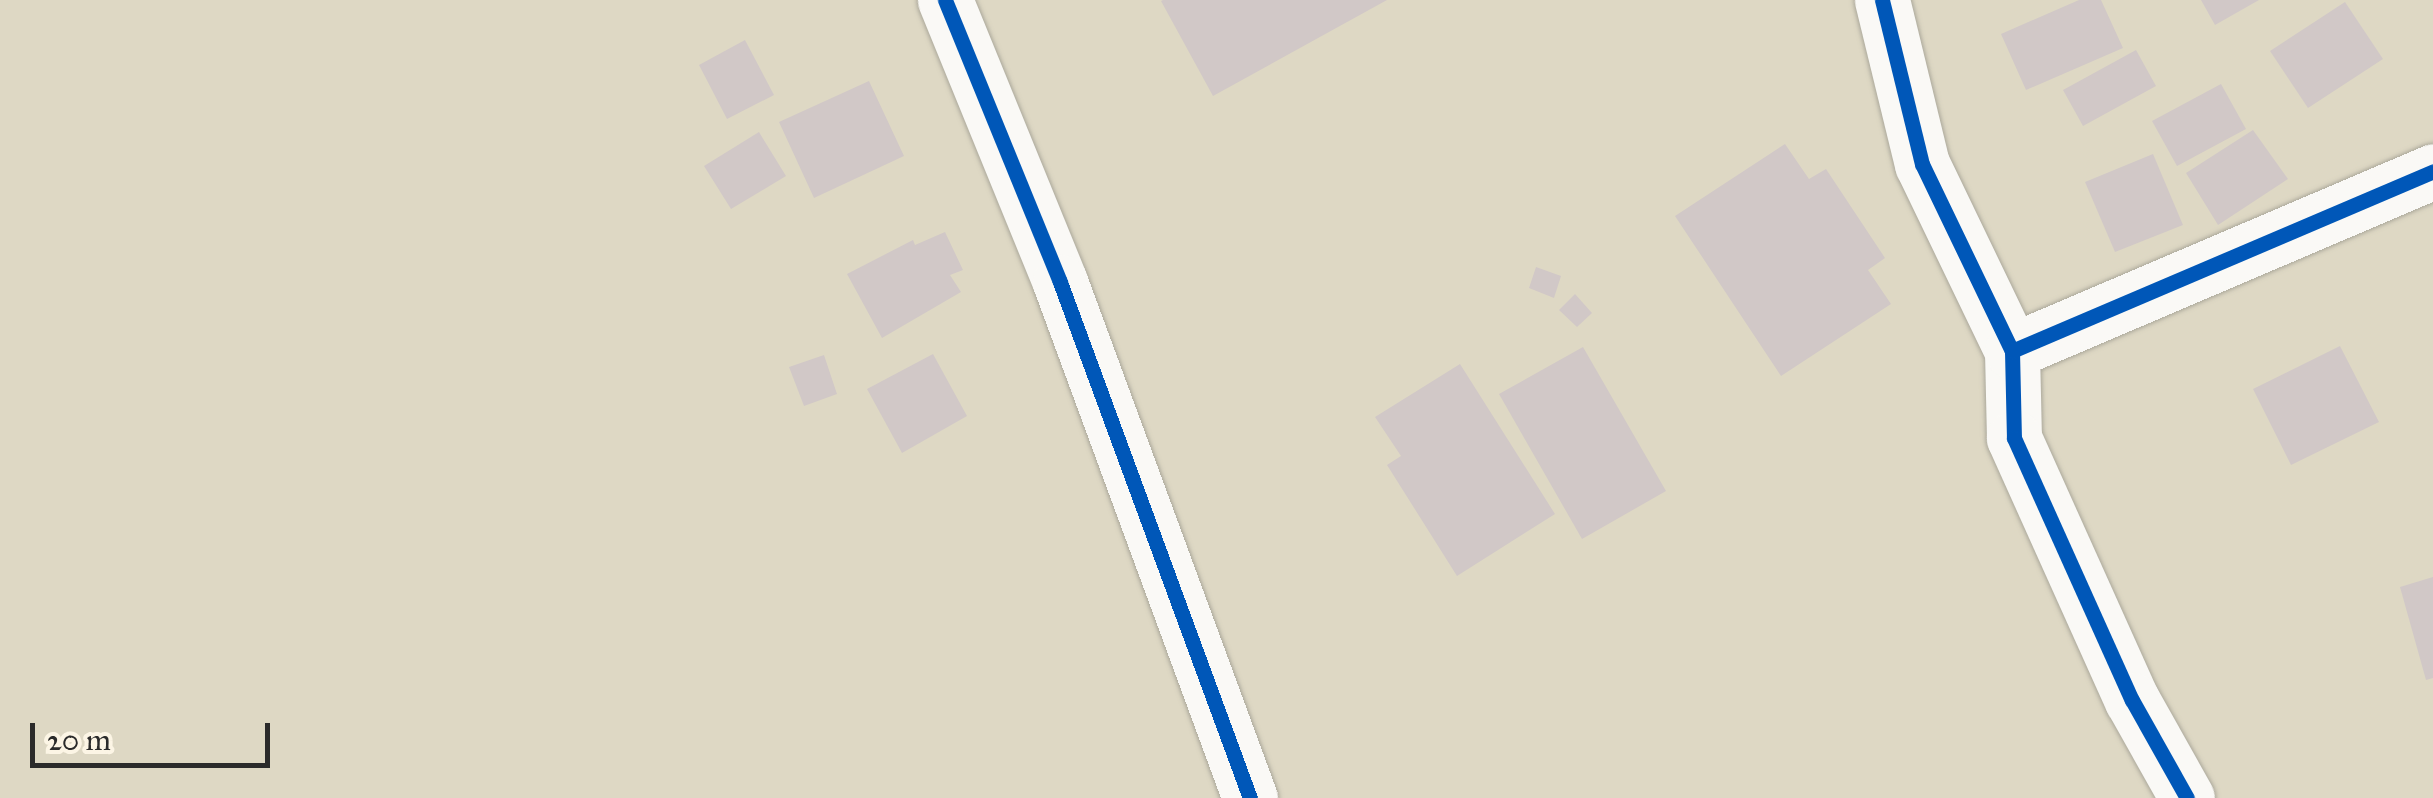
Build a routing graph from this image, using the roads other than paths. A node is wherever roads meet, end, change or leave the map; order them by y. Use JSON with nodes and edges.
{"nodes":[{"id":1,"x":945,"y":0,"type":"edge"},
{"id":2,"x":1882,"y":0,"type":"edge"},
{"id":3,"x":2433,"y":171,"type":"edge"},
{"id":4,"x":2012,"y":351,"type":"junction"},
{"id":5,"x":1250,"y":798,"type":"edge"},
{"id":6,"x":2186,"y":798,"type":"edge"}],
"edges":[{"from":1,"to":5,"type":"street"},
{"from":2,"to":4,"type":"street"},
{"from":3,"to":4,"type":"street"},
{"from":4,"to":6,"type":"street"}]}
